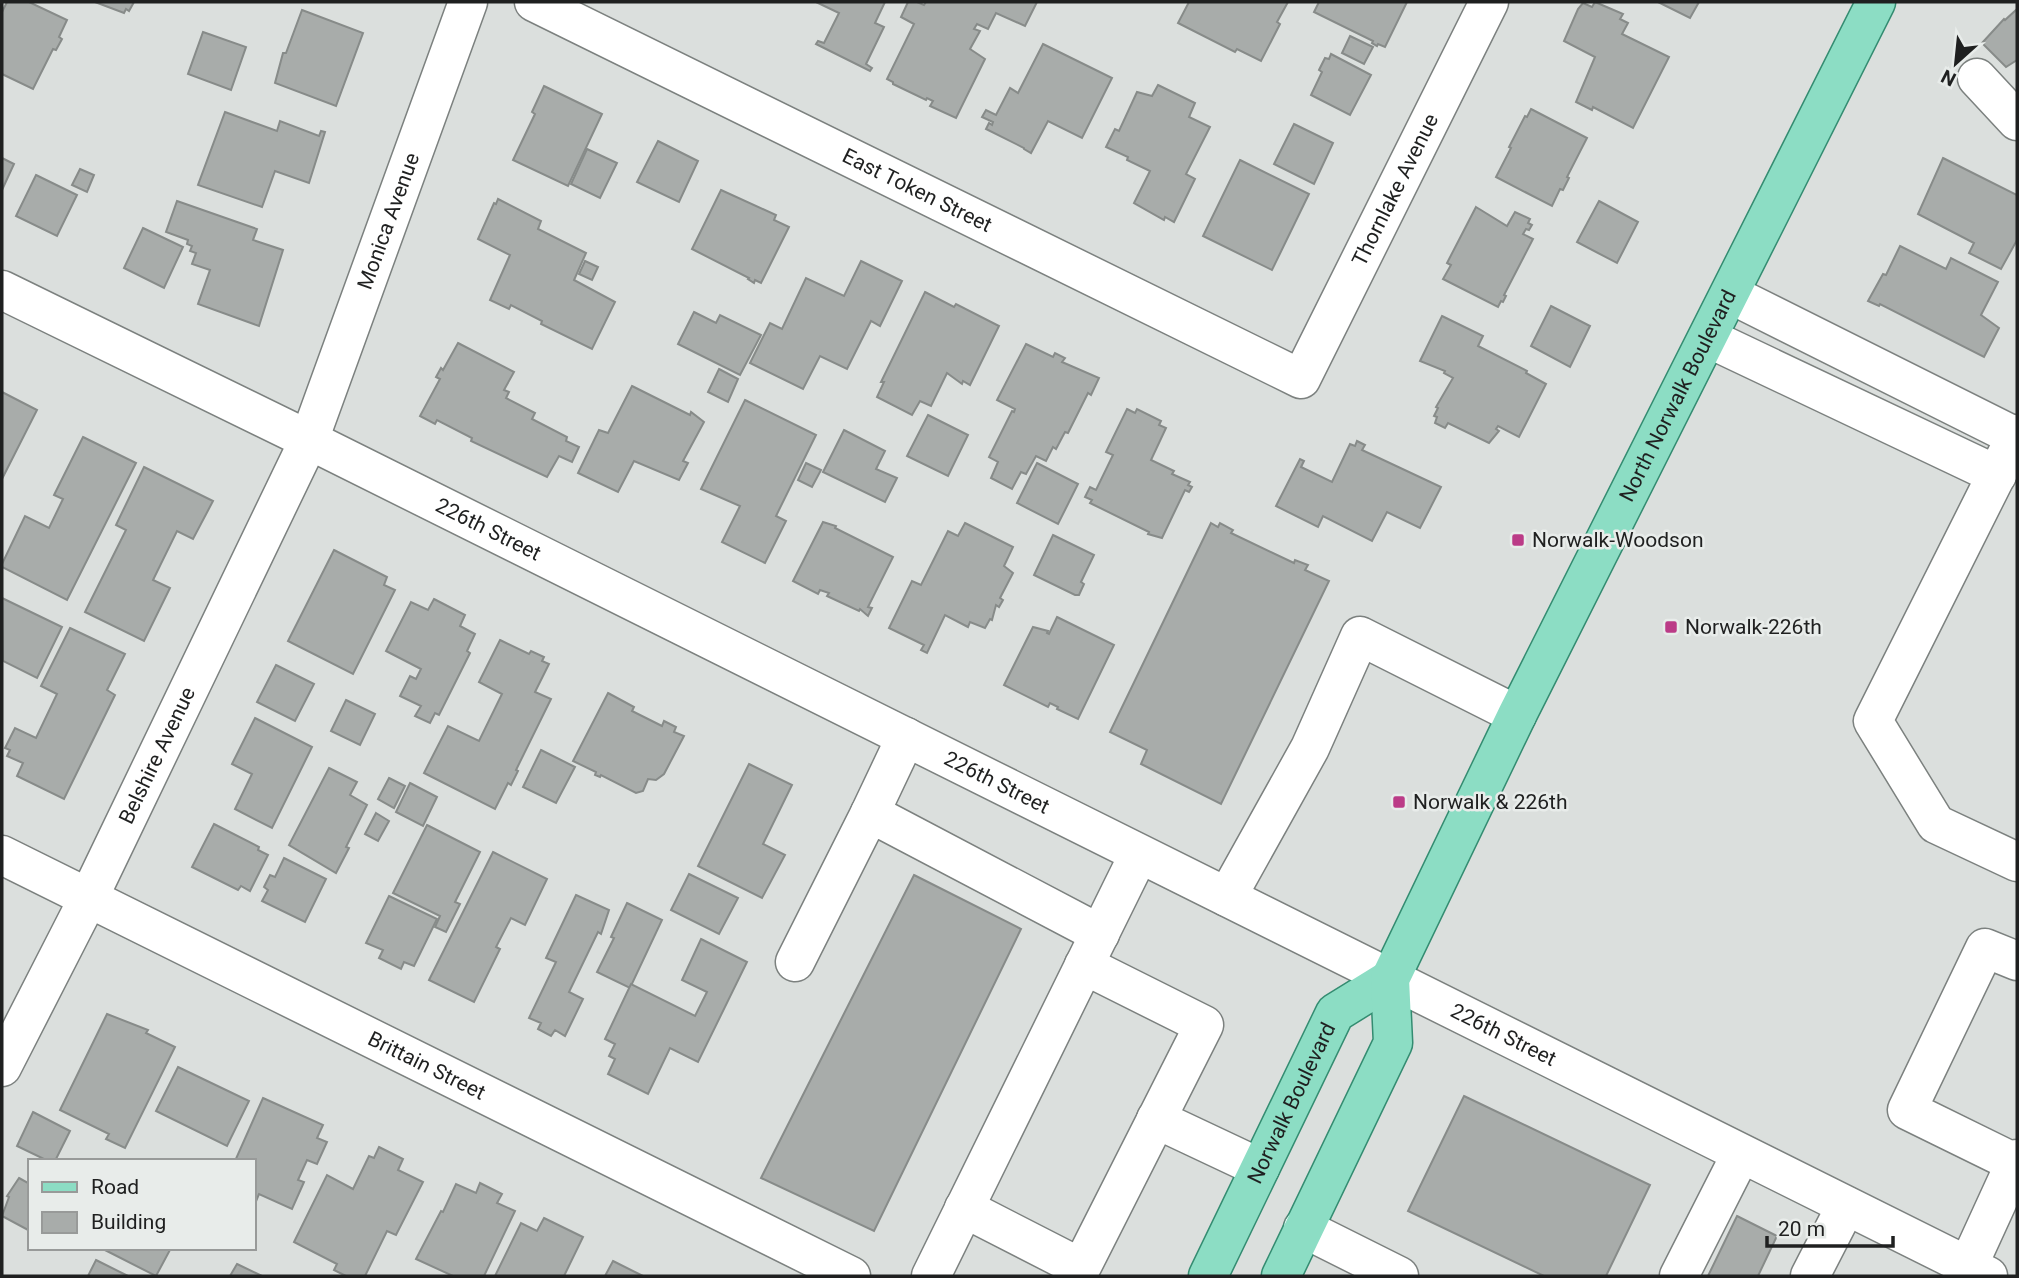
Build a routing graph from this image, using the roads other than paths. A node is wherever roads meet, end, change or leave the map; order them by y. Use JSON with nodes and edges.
{"nodes":[{"id":1,"x":468,"y":2,"type":"edge"},
{"id":2,"x":534,"y":2,"type":"edge"},
{"id":3,"x":1489,"y":2,"type":"edge"},
{"id":4,"x":1876,"y":2,"type":"edge"},
{"id":5,"x":1977,"y":78,"type":"dead end"},
{"id":6,"x":2017,"y":121,"type":"edge"},
{"id":7,"x":2,"y":290,"type":"edge"},
{"id":8,"x":1730,"y":294,"type":"junction"},
{"id":9,"x":1708,"y":338,"type":"junction"},
{"id":10,"x":1301,"y":379,"type":"joint"},
{"id":11,"x":1937,"y":397,"type":"junction"},
{"id":12,"x":2016,"y":435,"type":"edge"},
{"id":13,"x":1917,"y":438,"type":"junction"},
{"id":14,"x":309,"y":440,"type":"junction"},
{"id":15,"x":1997,"y":475,"type":"junction"},
{"id":16,"x":1517,"y":715,"type":"junction"},
{"id":17,"x":906,"y":737,"type":"junction"},
{"id":18,"x":870,"y":813,"type":"junction"},
{"id":19,"x":1139,"y":853,"type":"junction"},
{"id":20,"x":2,"y":855,"type":"edge"},
{"id":21,"x":2017,"y":862,"type":"edge"},
{"id":22,"x":89,"y":897,"type":"junction"},
{"id":23,"x":1227,"y":897,"type":"junction"},
{"id":24,"x":1092,"y":949,"type":"junction"},
{"id":25,"x":2017,"y":961,"type":"edge"},
{"id":26,"x":795,"y":962,"type":"dead end"},
{"id":27,"x":1390,"y":979,"type":"junction"},
{"id":28,"x":2,"y":1067,"type":"edge"},
{"id":29,"x":1157,"y":1119,"type":"junction"},
{"id":30,"x":1741,"y":1154,"type":"junction"},
{"id":31,"x":2016,"y":1161,"type":"edge"},
{"id":32,"x":1260,"y":1168,"type":"junction"},
{"id":33,"x":1846,"y":1206,"type":"junction"},
{"id":34,"x":964,"y":1208,"type":"junction"},
{"id":35,"x":1303,"y":1228,"type":"junction"},
{"id":36,"x":1978,"y":1271,"type":"edge"},
{"id":37,"x":851,"y":1276,"type":"edge"},
{"id":38,"x":931,"y":1276,"type":"edge"},
{"id":39,"x":1208,"y":1276,"type":"edge"},
{"id":40,"x":1280,"y":1276,"type":"edge"},
{"id":41,"x":1399,"y":1276,"type":"edge"},
{"id":42,"x":1679,"y":1276,"type":"edge"},
{"id":43,"x":1811,"y":1276,"type":"edge"}],
"edges":[{"from":1,"to":14,"type":"street","name":"Monica Avenue"},
{"from":2,"to":10,"type":"street","name":"East Token Street"},
{"from":3,"to":10,"type":"street","name":"Thornlake Avenue"},
{"from":4,"to":8,"type":"main road","name":"North Norwalk Boulevard"},
{"from":5,"to":6,"type":"street"},
{"from":7,"to":14,"type":"street","name":"226th Street"},
{"from":8,"to":9,"type":"main road","name":"North Norwalk Boulevard"},
{"from":8,"to":11,"type":"street"},
{"from":9,"to":13,"type":"street"},
{"from":9,"to":16,"type":"main road","name":"North Norwalk Boulevard"},
{"from":11,"to":12,"type":"street"},
{"from":11,"to":13,"type":"street"},
{"from":12,"to":15,"type":"street"},
{"from":13,"to":15,"type":"street"},
{"from":14,"to":17,"type":"street","name":"226th Street"},
{"from":14,"to":22,"type":"street","name":"Belshire Avenue"},
{"from":15,"to":21,"type":"street"},
{"from":16,"to":23,"type":"street"},
{"from":16,"to":27,"type":"main road","name":"North Norwalk Boulevard"},
{"from":17,"to":18,"type":"street"},
{"from":17,"to":19,"type":"street","name":"226th Street"},
{"from":18,"to":24,"type":"street"},
{"from":18,"to":26,"type":"street"},
{"from":19,"to":23,"type":"street","name":"226th Street"},
{"from":19,"to":24,"type":"street"},
{"from":20,"to":22,"type":"street","name":"Brittain Street"},
{"from":22,"to":28,"type":"street","name":"Belshire Avenue"},
{"from":22,"to":37,"type":"street","name":"Brittain Street"},
{"from":23,"to":27,"type":"street","name":"226th Street"},
{"from":24,"to":29,"type":"street"},
{"from":24,"to":34,"type":"street"},
{"from":25,"to":31,"type":"street"},
{"from":27,"to":30,"type":"street","name":"226th Street"},
{"from":27,"to":32,"type":"main road","name":"Norwalk Boulevard"},
{"from":27,"to":35,"type":"main road"},
{"from":29,"to":32,"type":"street"},
{"from":29,"to":34,"type":"street"},
{"from":30,"to":33,"type":"street","name":"226th Street"},
{"from":30,"to":42,"type":"street"},
{"from":31,"to":36,"type":"street"},
{"from":32,"to":39,"type":"main road","name":"Norwalk Boulevard"},
{"from":33,"to":36,"type":"street","name":"226th Street"},
{"from":33,"to":43,"type":"street"},
{"from":34,"to":38,"type":"street"},
{"from":35,"to":40,"type":"main road"},
{"from":35,"to":41,"type":"street"}]}
